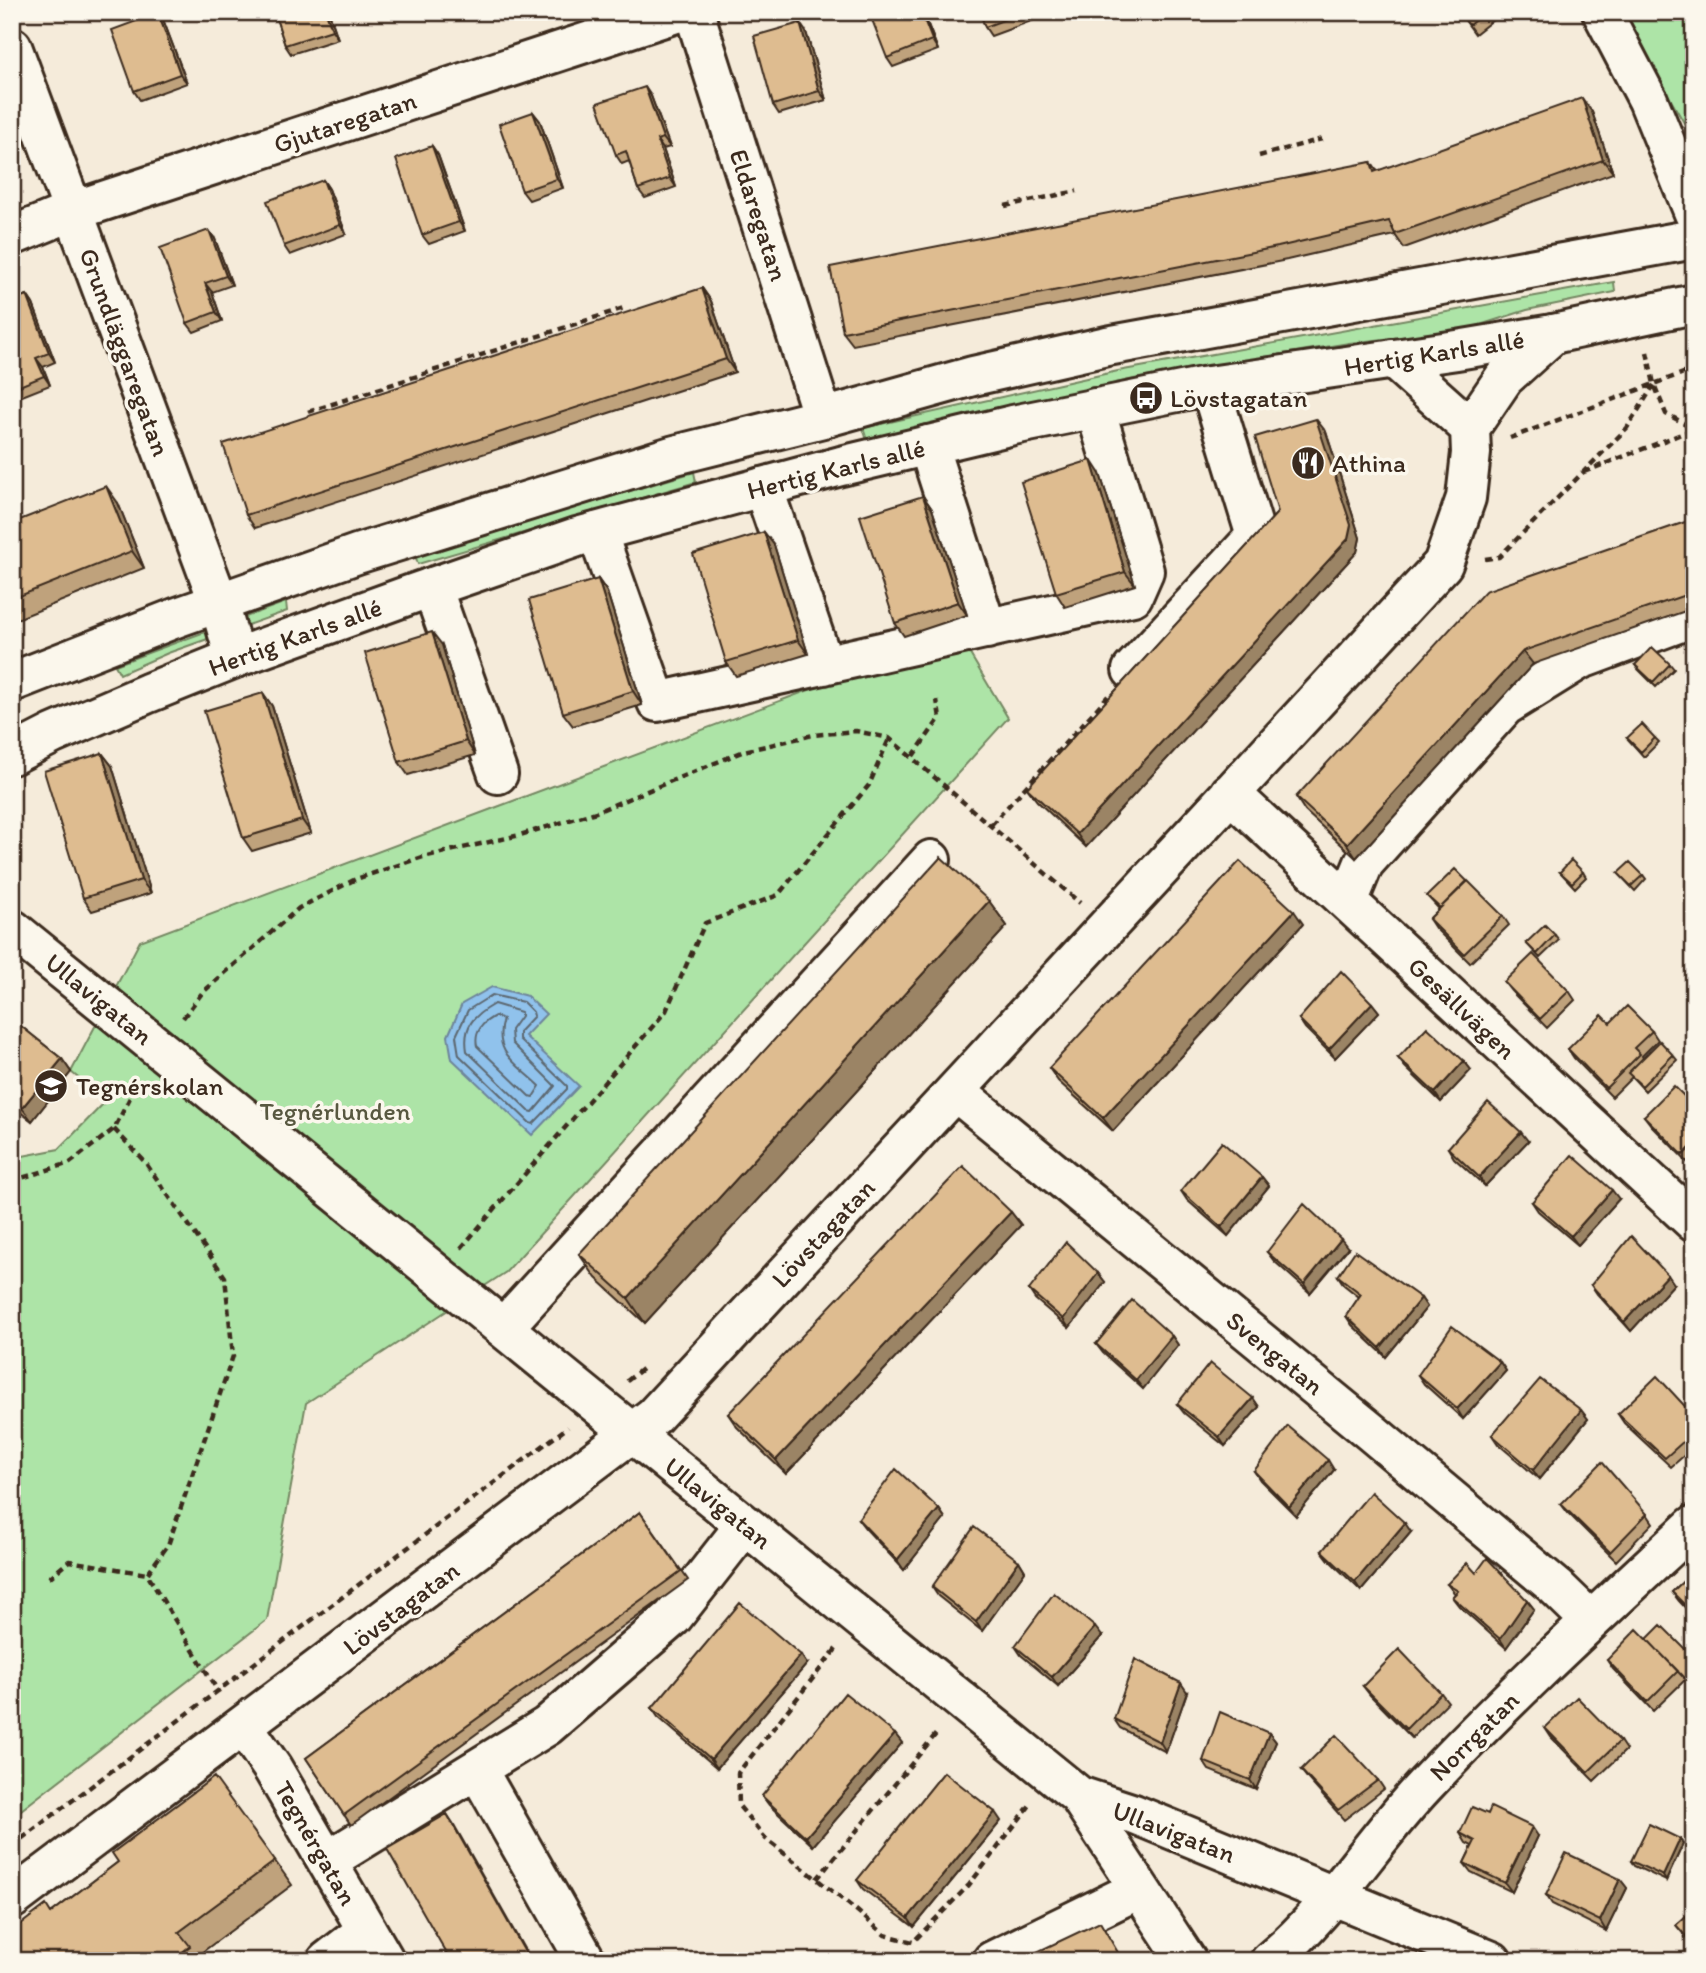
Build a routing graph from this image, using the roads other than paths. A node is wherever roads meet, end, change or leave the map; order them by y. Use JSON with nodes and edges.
{"nodes":[{"id":1,"x":679,"y":12,"type":"edge"},
{"id":2,"x":694,"y":12,"type":"edge"},
{"id":3,"x":1602,"y":12,"type":"edge"},
{"id":4,"x":12,"y":47,"type":"edge"},
{"id":5,"x":73,"y":211,"type":"junction"},
{"id":6,"x":1694,"y":214,"type":"edge"},
{"id":7,"x":12,"y":236,"type":"edge"},
{"id":8,"x":1694,"y":239,"type":"edge"},
{"id":9,"x":1694,"y":304,"type":"edge"},
{"id":10,"x":1553,"y":334,"type":"junction"},
{"id":11,"x":1393,"y":359,"type":"junction"},
{"id":12,"x":1210,"y":386,"type":"junction"},
{"id":13,"x":1095,"y":408,"type":"junction"},
{"id":14,"x":823,"y":418,"type":"junction"},
{"id":15,"x":1486,"y":435,"type":"junction"},
{"id":16,"x":928,"y":445,"type":"junction"},
{"id":17,"x":841,"y":466,"type":"junction"},
{"id":18,"x":763,"y":487,"type":"junction"},
{"id":19,"x":597,"y":532,"type":"junction"},
{"id":20,"x":432,"y":587,"type":"junction"},
{"id":21,"x":219,"y":603,"type":"junction"},
{"id":22,"x":1694,"y":617,"type":"edge"},
{"id":23,"x":987,"y":629,"type":"junction"},
{"id":24,"x":235,"y":658,"type":"junction"},
{"id":25,"x":824,"y":665,"type":"junction"},
{"id":26,"x":1132,"y":670,"type":"edge"},
{"id":27,"x":12,"y":682,"type":"edge"},
{"id":28,"x":12,"y":755,"type":"edge"},
{"id":29,"x":498,"y":774,"type":"dead end"},
{"id":30,"x":1230,"y":793,"type":"junction"},
{"id":31,"x":931,"y":860,"type":"dead end"},
{"id":32,"x":1348,"y":902,"type":"junction"},
{"id":33,"x":12,"y":929,"type":"edge"},
{"id":34,"x":955,"y":1091,"type":"junction"},
{"id":35,"x":1694,"y":1222,"type":"edge"},
{"id":36,"x":503,"y":1328,"type":"junction"},
{"id":37,"x":632,"y":1433,"type":"junction"},
{"id":38,"x":745,"y":1525,"type":"junction"},
{"id":39,"x":1694,"y":1525,"type":"edge"},
{"id":40,"x":1591,"y":1621,"type":"junction"},
{"id":41,"x":244,"y":1727,"type":"junction"},
{"id":42,"x":477,"y":1769,"type":"junction"},
{"id":43,"x":1079,"y":1796,"type":"junction"},
{"id":44,"x":327,"y":1861,"type":"junction"},
{"id":45,"x":1139,"y":1889,"type":"junction"},
{"id":46,"x":1336,"y":1895,"type":"junction"},
{"id":47,"x":12,"y":1899,"type":"edge"},
{"id":48,"x":376,"y":1945,"type":"edge"},
{"id":49,"x":327,"y":1961,"type":"edge"},
{"id":50,"x":586,"y":1961,"type":"edge"},
{"id":51,"x":992,"y":1961,"type":"edge"},
{"id":52,"x":1187,"y":1961,"type":"edge"},
{"id":53,"x":1270,"y":1961,"type":"edge"},
{"id":54,"x":1492,"y":1961,"type":"edge"}],
"edges":[{"from":1,"to":5,"type":"street","name":"Gjutaregatan"},
{"from":2,"to":14,"type":"street","name":"Eldaregatan"},
{"from":3,"to":6,"type":"street"},
{"from":4,"to":5,"type":"street","name":"Grundläggaregatan"},
{"from":5,"to":7,"type":"street","name":"Gjutaregatan"},
{"from":5,"to":21,"type":"street","name":"Grundläggaregatan"},
{"from":8,"to":14,"type":"street","name":"Hertig Karls allé"},
{"from":9,"to":10,"type":"street","name":"Hertig Karls allé"},
{"from":10,"to":11,"type":"street","name":"Hertig Karls allé"},
{"from":10,"to":15,"type":"street"},
{"from":11,"to":12,"type":"street","name":"Hertig Karls allé"},
{"from":11,"to":15,"type":"street"},
{"from":12,"to":13,"type":"street","name":"Hertig Karls allé"},
{"from":12,"to":26,"type":"street"},
{"from":13,"to":16,"type":"street","name":"Hertig Karls allé"},
{"from":13,"to":23,"type":"street"},
{"from":14,"to":17,"type":"street","name":"Eldaregatan"},
{"from":14,"to":21,"type":"street","name":"Hertig Karls allé"},
{"from":15,"to":30,"type":"street","name":"Lövstagatan"},
{"from":16,"to":17,"type":"street","name":"Hertig Karls allé"},
{"from":16,"to":23,"type":"street"},
{"from":17,"to":18,"type":"street","name":"Hertig Karls allé"},
{"from":18,"to":19,"type":"street","name":"Hertig Karls allé"},
{"from":18,"to":25,"type":"street"},
{"from":19,"to":20,"type":"street","name":"Hertig Karls allé"},
{"from":19,"to":25,"type":"street"},
{"from":20,"to":24,"type":"street","name":"Hertig Karls allé"},
{"from":20,"to":29,"type":"street"},
{"from":21,"to":24,"type":"street","name":"Grundläggaregatan"},
{"from":21,"to":27,"type":"street","name":"Hertig Karls allé"},
{"from":22,"to":32,"type":"street"},
{"from":23,"to":25,"type":"street"},
{"from":24,"to":28,"type":"street","name":"Hertig Karls allé"},
{"from":30,"to":32,"type":"street","name":"Gesällvägen"},
{"from":30,"to":34,"type":"street","name":"Lövstagatan"},
{"from":31,"to":36,"type":"street"},
{"from":32,"to":35,"type":"street","name":"Gesällvägen"},
{"from":33,"to":36,"type":"street","name":"Ullavigatan"},
{"from":34,"to":37,"type":"street","name":"Lövstagatan"},
{"from":34,"to":40,"type":"street","name":"Svengatan"},
{"from":36,"to":37,"type":"street","name":"Ullavigatan"},
{"from":37,"to":38,"type":"street","name":"Ullavigatan"},
{"from":37,"to":41,"type":"street","name":"Lövstagatan"},
{"from":38,"to":42,"type":"street"},
{"from":38,"to":43,"type":"street","name":"Ullavigatan"},
{"from":39,"to":40,"type":"street","name":"Norrgatan"},
{"from":40,"to":46,"type":"street","name":"Norrgatan"},
{"from":41,"to":44,"type":"street","name":"Tegnérgatan"},
{"from":41,"to":47,"type":"street","name":"Lövstagatan"},
{"from":42,"to":44,"type":"street"},
{"from":42,"to":50,"type":"street"},
{"from":43,"to":45,"type":"street"},
{"from":43,"to":46,"type":"street","name":"Ullavigatan"},
{"from":44,"to":48,"type":"street","name":"Tegnérgatan"},
{"from":45,"to":51,"type":"street"},
{"from":45,"to":52,"type":"street"},
{"from":46,"to":53,"type":"street","name":"Norrgatan"},
{"from":46,"to":54,"type":"street","name":"Ullavigatan"},
{"from":48,"to":49,"type":"street"}]}
